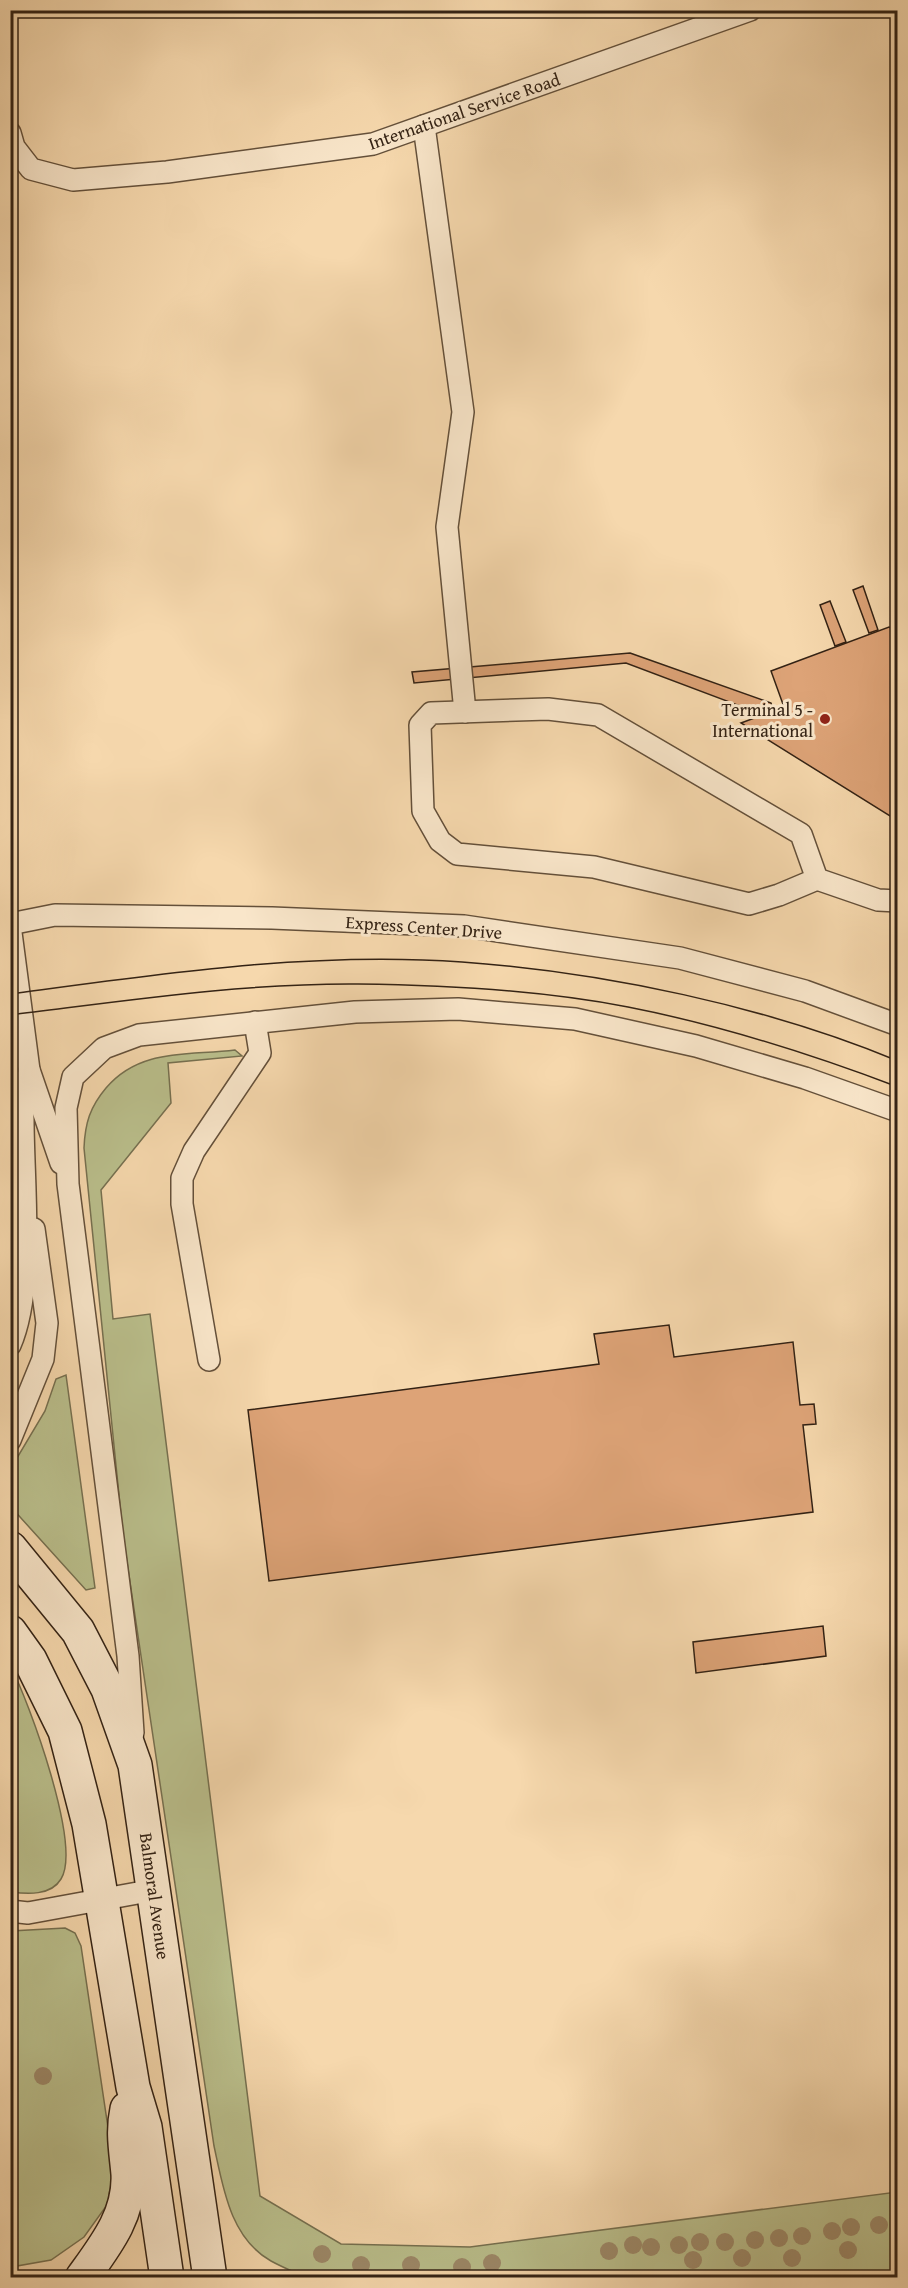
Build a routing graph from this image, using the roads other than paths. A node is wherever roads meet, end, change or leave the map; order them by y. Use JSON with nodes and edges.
{"nodes":[{"id":1,"x":750,"y":10,"type":"edge"},
{"id":2,"x":424,"y":126,"type":"junction"},
{"id":3,"x":10,"y":133,"type":"edge"},
{"id":4,"x":465,"y":712,"type":"junction"},
{"id":5,"x":817,"y":879,"type":"junction"},
{"id":6,"x":897,"y":901,"type":"edge"},
{"id":7,"x":10,"y":924,"type":"edge"},
{"id":8,"x":255,"y":1022,"type":"junction"},
{"id":9,"x":897,"y":1025,"type":"edge"},
{"id":10,"x":29,"y":1070,"type":"junction"},
{"id":11,"x":897,"y":1111,"type":"edge"},
{"id":12,"x":26,"y":1178,"type":"junction"},
{"id":13,"x":68,"y":1184,"type":"junction"},
{"id":14,"x":10,"y":1345,"type":"edge"},
{"id":15,"x":209,"y":1360,"type":"dead end"},
{"id":16,"x":10,"y":1440,"type":"edge"},
{"id":17,"x":10,"y":1548,"type":"edge"},
{"id":18,"x":10,"y":1632,"type":"edge"},
{"id":19,"x":135,"y":1765,"type":"junction"},
{"id":20,"x":154,"y":1890,"type":"junction"},
{"id":21,"x":102,"y":1899,"type":"junction"},
{"id":22,"x":10,"y":1911,"type":"edge"},
{"id":23,"x":133,"y":2087,"type":"junction"},
{"id":24,"x":82,"y":2277,"type":"edge"},
{"id":25,"x":167,"y":2277,"type":"edge"},
{"id":26,"x":210,"y":2277,"type":"edge"}],
"edges":[{"from":1,"to":2,"type":"lane","name":"International Service Road"},
{"from":2,"to":3,"type":"lane","name":"International Service Road"},
{"from":2,"to":4,"type":"lane"},
{"from":4,"to":5,"type":"lane"},
{"from":4,"to":5,"type":"lane"},
{"from":5,"to":6,"type":"lane"},
{"from":7,"to":9,"type":"lane","name":"Express Center Drive"},
{"from":7,"to":10,"type":"lane"},
{"from":8,"to":11,"type":"lane"},
{"from":8,"to":13,"type":"lane"},
{"from":8,"to":15,"type":"lane"},
{"from":10,"to":12,"type":"lane"},
{"from":10,"to":13,"type":"lane"},
{"from":12,"to":14,"type":"lane"},
{"from":12,"to":16,"type":"lane"},
{"from":13,"to":19,"type":"lane"},
{"from":17,"to":19,"type":"street","name":"Balmoral Avenue"},
{"from":18,"to":21,"type":"street"},
{"from":19,"to":20,"type":"street","name":"Balmoral Avenue"},
{"from":20,"to":21,"type":"lane"},
{"from":20,"to":26,"type":"street","name":"Balmoral Avenue"},
{"from":21,"to":22,"type":"lane"},
{"from":21,"to":23,"type":"street"},
{"from":23,"to":24,"type":"street"},
{"from":23,"to":25,"type":"street"}]}
